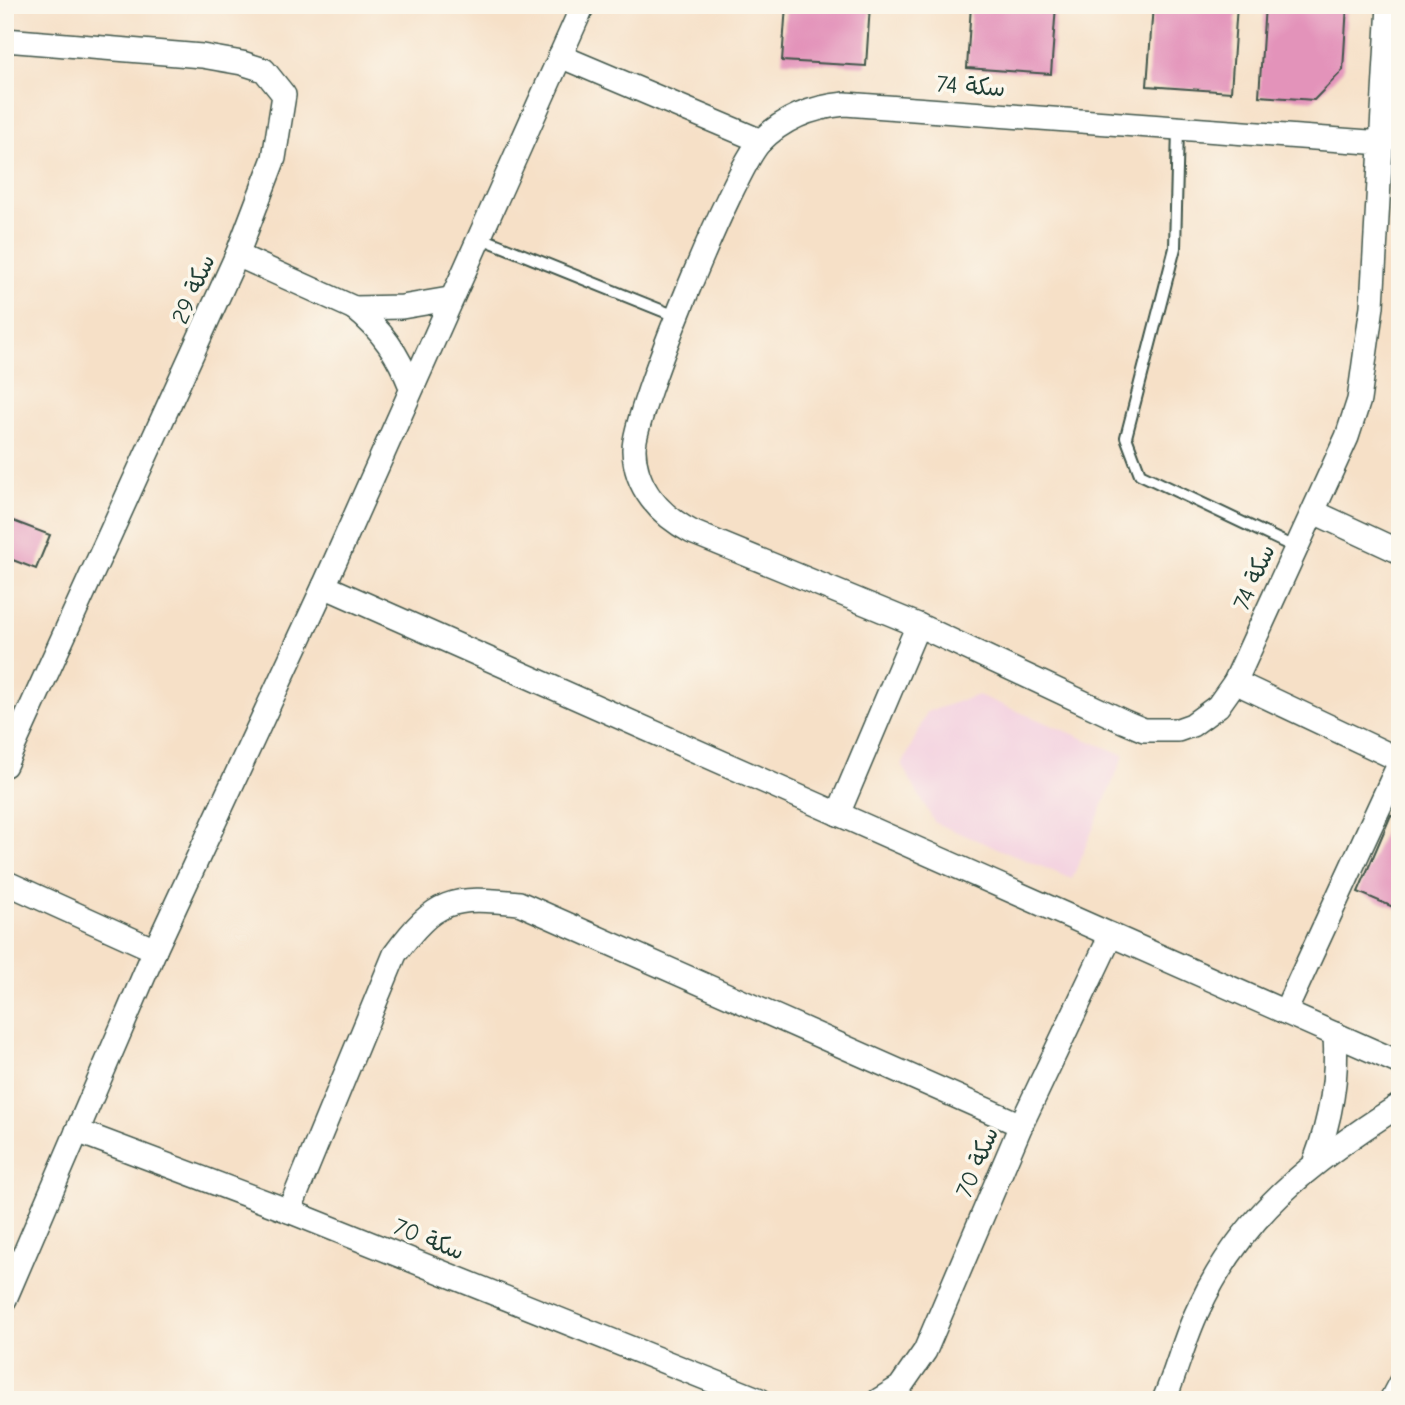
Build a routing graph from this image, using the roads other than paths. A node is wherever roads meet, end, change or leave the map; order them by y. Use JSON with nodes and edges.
{"nodes":[{"id":1,"x":583,"y":5,"type":"edge"},
{"id":2,"x":1389,"y":5,"type":"edge"},
{"id":3,"x":5,"y":40,"type":"edge"},
{"id":4,"x":559,"y":56,"type":"junction"},
{"id":5,"x":1178,"y":128,"type":"junction"},
{"id":6,"x":761,"y":141,"type":"junction"},
{"id":7,"x":1383,"y":143,"type":"junction"},
{"id":8,"x":478,"y":236,"type":"junction"},
{"id":9,"x":237,"y":255,"type":"junction"},
{"id":10,"x":449,"y":299,"type":"junction"},
{"id":11,"x":354,"y":308,"type":"junction"},
{"id":12,"x":678,"y":317,"type":"junction"},
{"id":13,"x":411,"y":387,"type":"junction"},
{"id":14,"x":1314,"y":512,"type":"junction"},
{"id":15,"x":1296,"y":548,"type":"junction"},
{"id":16,"x":1400,"y":552,"type":"edge"},
{"id":17,"x":324,"y":586,"type":"junction"},
{"id":18,"x":918,"y":625,"type":"junction"},
{"id":19,"x":1236,"y":682,"type":"junction"},
{"id":20,"x":1400,"y":761,"type":"edge"},
{"id":21,"x":5,"y":765,"type":"edge"},
{"id":22,"x":838,"y":814,"type":"junction"},
{"id":23,"x":5,"y":882,"type":"edge"},
{"id":24,"x":1111,"y":935,"type":"junction"},
{"id":25,"x":156,"y":950,"type":"junction"},
{"id":26,"x":1285,"y":1012,"type":"junction"},
{"id":27,"x":1335,"y":1034,"type":"junction"},
{"id":28,"x":1400,"y":1063,"type":"edge"},
{"id":29,"x":1400,"y":1105,"type":"edge"},
{"id":30,"x":1021,"y":1125,"type":"junction"},
{"id":31,"x":77,"y":1131,"type":"junction"},
{"id":32,"x":1314,"y":1161,"type":"junction"},
{"id":33,"x":289,"y":1211,"type":"junction"},
{"id":34,"x":5,"y":1298,"type":"edge"},
{"id":35,"x":1400,"y":1383,"type":"edge"},
{"id":36,"x":711,"y":1391,"type":"edge"},
{"id":37,"x":760,"y":1400,"type":"edge"},
{"id":38,"x":879,"y":1400,"type":"edge"},
{"id":39,"x":1164,"y":1400,"type":"edge"},
{"id":40,"x":1391,"y":1400,"type":"edge"}],
"edges":[{"from":1,"to":4,"type":"street"},
{"from":2,"to":7,"type":"street","name":"سكة 74"},
{"from":3,"to":9,"type":"street","name":"سكة 29"},
{"from":4,"to":6,"type":"street"},
{"from":4,"to":8,"type":"street"},
{"from":5,"to":6,"type":"street","name":"سكة 74"},
{"from":5,"to":7,"type":"street","name":"سكة 74"},
{"from":5,"to":15,"type":"lane"},
{"from":6,"to":12,"type":"street","name":"سكة 74"},
{"from":7,"to":14,"type":"street","name":"سكة 74"},
{"from":8,"to":10,"type":"street"},
{"from":8,"to":12,"type":"lane"},
{"from":9,"to":11,"type":"street"},
{"from":9,"to":21,"type":"street","name":"سكة 29"},
{"from":10,"to":11,"type":"street"},
{"from":10,"to":13,"type":"street"},
{"from":11,"to":13,"type":"street"},
{"from":12,"to":18,"type":"street","name":"سكة 74"},
{"from":13,"to":17,"type":"street"},
{"from":14,"to":15,"type":"street","name":"سكة 74"},
{"from":14,"to":16,"type":"street"},
{"from":15,"to":19,"type":"street","name":"سكة 74"},
{"from":17,"to":22,"type":"street"},
{"from":17,"to":25,"type":"street"},
{"from":18,"to":19,"type":"street","name":"سكة 74"},
{"from":18,"to":22,"type":"street"},
{"from":19,"to":20,"type":"street"},
{"from":20,"to":26,"type":"street"},
{"from":22,"to":24,"type":"street"},
{"from":23,"to":25,"type":"street"},
{"from":24,"to":26,"type":"street"},
{"from":24,"to":30,"type":"street","name":"سكة 70"},
{"from":25,"to":31,"type":"street"},
{"from":26,"to":27,"type":"street"},
{"from":27,"to":28,"type":"street"},
{"from":27,"to":32,"type":"street"},
{"from":29,"to":32,"type":"street"},
{"from":30,"to":33,"type":"street"},
{"from":30,"to":38,"type":"street","name":"سكة 70"},
{"from":31,"to":33,"type":"street","name":"سكة 70"},
{"from":31,"to":34,"type":"street"},
{"from":32,"to":39,"type":"street"},
{"from":33,"to":36,"type":"street","name":"سكة 70"},
{"from":35,"to":40,"type":"street"},
{"from":36,"to":37,"type":"street","name":"سكة 70"}]}
